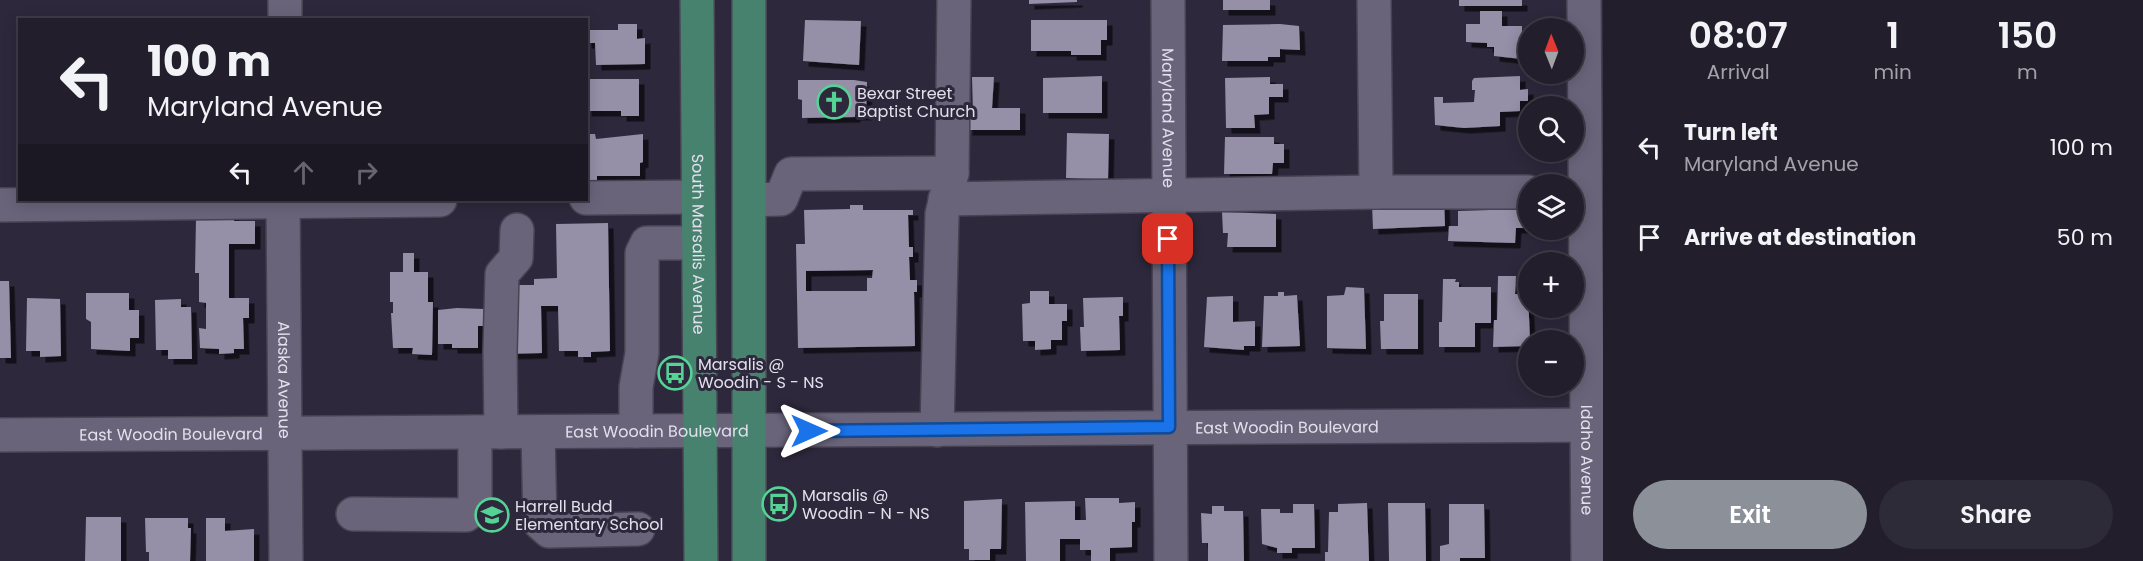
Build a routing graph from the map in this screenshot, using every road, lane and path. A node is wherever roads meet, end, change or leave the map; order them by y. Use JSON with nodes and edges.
{"nodes":[{"id":1,"x":285,"y":0,"type":"edge"},
{"id":2,"x":697,"y":0,"type":"edge"},
{"id":3,"x":749,"y":0,"type":"edge"},
{"id":4,"x":954,"y":0,"type":"edge"},
{"id":5,"x":1168,"y":0,"type":"edge"},
{"id":6,"x":1374,"y":0,"type":"edge"},
{"id":7,"x":1584,"y":0,"type":"edge"},
{"id":8,"x":285,"y":18,"type":"edge"},
{"id":9,"x":1579,"y":174,"type":"edge"},
{"id":10,"x":949,"y":186,"type":"junction"},
{"id":11,"x":1376,"y":192,"type":"junction"},
{"id":12,"x":1518,"y":192,"type":"edge"},
{"id":13,"x":697,"y":196,"type":"junction"},
{"id":14,"x":1168,"y":196,"type":"junction"},
{"id":15,"x":588,"y":198,"type":"edge"},
{"id":16,"x":750,"y":200,"type":"junction"},
{"id":17,"x":226,"y":201,"type":"edge"},
{"id":18,"x":283,"y":201,"type":"edge"},
{"id":19,"x":0,"y":205,"type":"edge"},
{"id":20,"x":517,"y":230,"type":"dead end"},
{"id":21,"x":1582,"y":240,"type":"edge"},
{"id":22,"x":698,"y":243,"type":"junction"},
{"id":23,"x":1594,"y":425,"type":"edge"},
{"id":24,"x":1169,"y":427,"type":"junction"},
{"id":25,"x":937,"y":430,"type":"junction"},
{"id":26,"x":636,"y":431,"type":"junction"},
{"id":27,"x":701,"y":431,"type":"junction"},
{"id":28,"x":751,"y":431,"type":"junction"},
{"id":29,"x":488,"y":432,"type":"junction"},
{"id":30,"x":538,"y":432,"type":"junction"},
{"id":31,"x":285,"y":434,"type":"junction"},
{"id":32,"x":0,"y":435,"type":"edge"},
{"id":33,"x":353,"y":513,"type":"dead end"},
{"id":34,"x":638,"y":529,"type":"dead end"},
{"id":35,"x":286,"y":561,"type":"edge"},
{"id":36,"x":701,"y":561,"type":"edge"},
{"id":37,"x":749,"y":561,"type":"edge"},
{"id":38,"x":1171,"y":561,"type":"edge"},
{"id":39,"x":1588,"y":561,"type":"edge"}],
"edges":[{"from":1,"to":8,"type":"street"},
{"from":2,"to":13,"type":"main road","name":"South Marsalis Avenue"},
{"from":3,"to":16,"type":"main road"},
{"from":4,"to":10,"type":"street"},
{"from":5,"to":14,"type":"street","name":"Maryland Avenue"},
{"from":6,"to":11,"type":"street"},
{"from":7,"to":9,"type":"street","name":"Idaho Avenue"},
{"from":10,"to":14,"type":"street"},
{"from":10,"to":16,"type":"street"},
{"from":10,"to":25,"type":"street"},
{"from":11,"to":12,"type":"street"},
{"from":11,"to":14,"type":"street"},
{"from":13,"to":15,"type":"street"},
{"from":13,"to":22,"type":"main road","name":"South Marsalis Avenue"},
{"from":14,"to":24,"type":"street","name":"Maryland Avenue"},
{"from":16,"to":28,"type":"main road"},
{"from":17,"to":19,"type":"street"},
{"from":18,"to":31,"type":"street","name":"Alaska Avenue"},
{"from":20,"to":29,"type":"street"},
{"from":21,"to":23,"type":"street","name":"Idaho Avenue"},
{"from":22,"to":26,"type":"street"},
{"from":22,"to":27,"type":"main road","name":"South Marsalis Avenue"},
{"from":23,"to":24,"type":"street","name":"East Woodin Boulevard"},
{"from":23,"to":39,"type":"street","name":"Idaho Avenue"},
{"from":24,"to":25,"type":"street","name":"East Woodin Boulevard"},
{"from":24,"to":38,"type":"street","name":"Maryland Avenue"},
{"from":25,"to":28,"type":"street","name":"East Woodin Boulevard"},
{"from":26,"to":27,"type":"street","name":"East Woodin Boulevard"},
{"from":26,"to":30,"type":"street","name":"East Woodin Boulevard"},
{"from":27,"to":28,"type":"street","name":"East Woodin Boulevard"},
{"from":27,"to":36,"type":"main road","name":"South Marsalis Avenue"},
{"from":28,"to":37,"type":"main road"},
{"from":29,"to":30,"type":"street","name":"East Woodin Boulevard"},
{"from":29,"to":31,"type":"street","name":"East Woodin Boulevard"},
{"from":29,"to":33,"type":"street"},
{"from":30,"to":34,"type":"street"},
{"from":31,"to":32,"type":"street","name":"East Woodin Boulevard"},
{"from":31,"to":35,"type":"street","name":"Alaska Avenue"}]}
